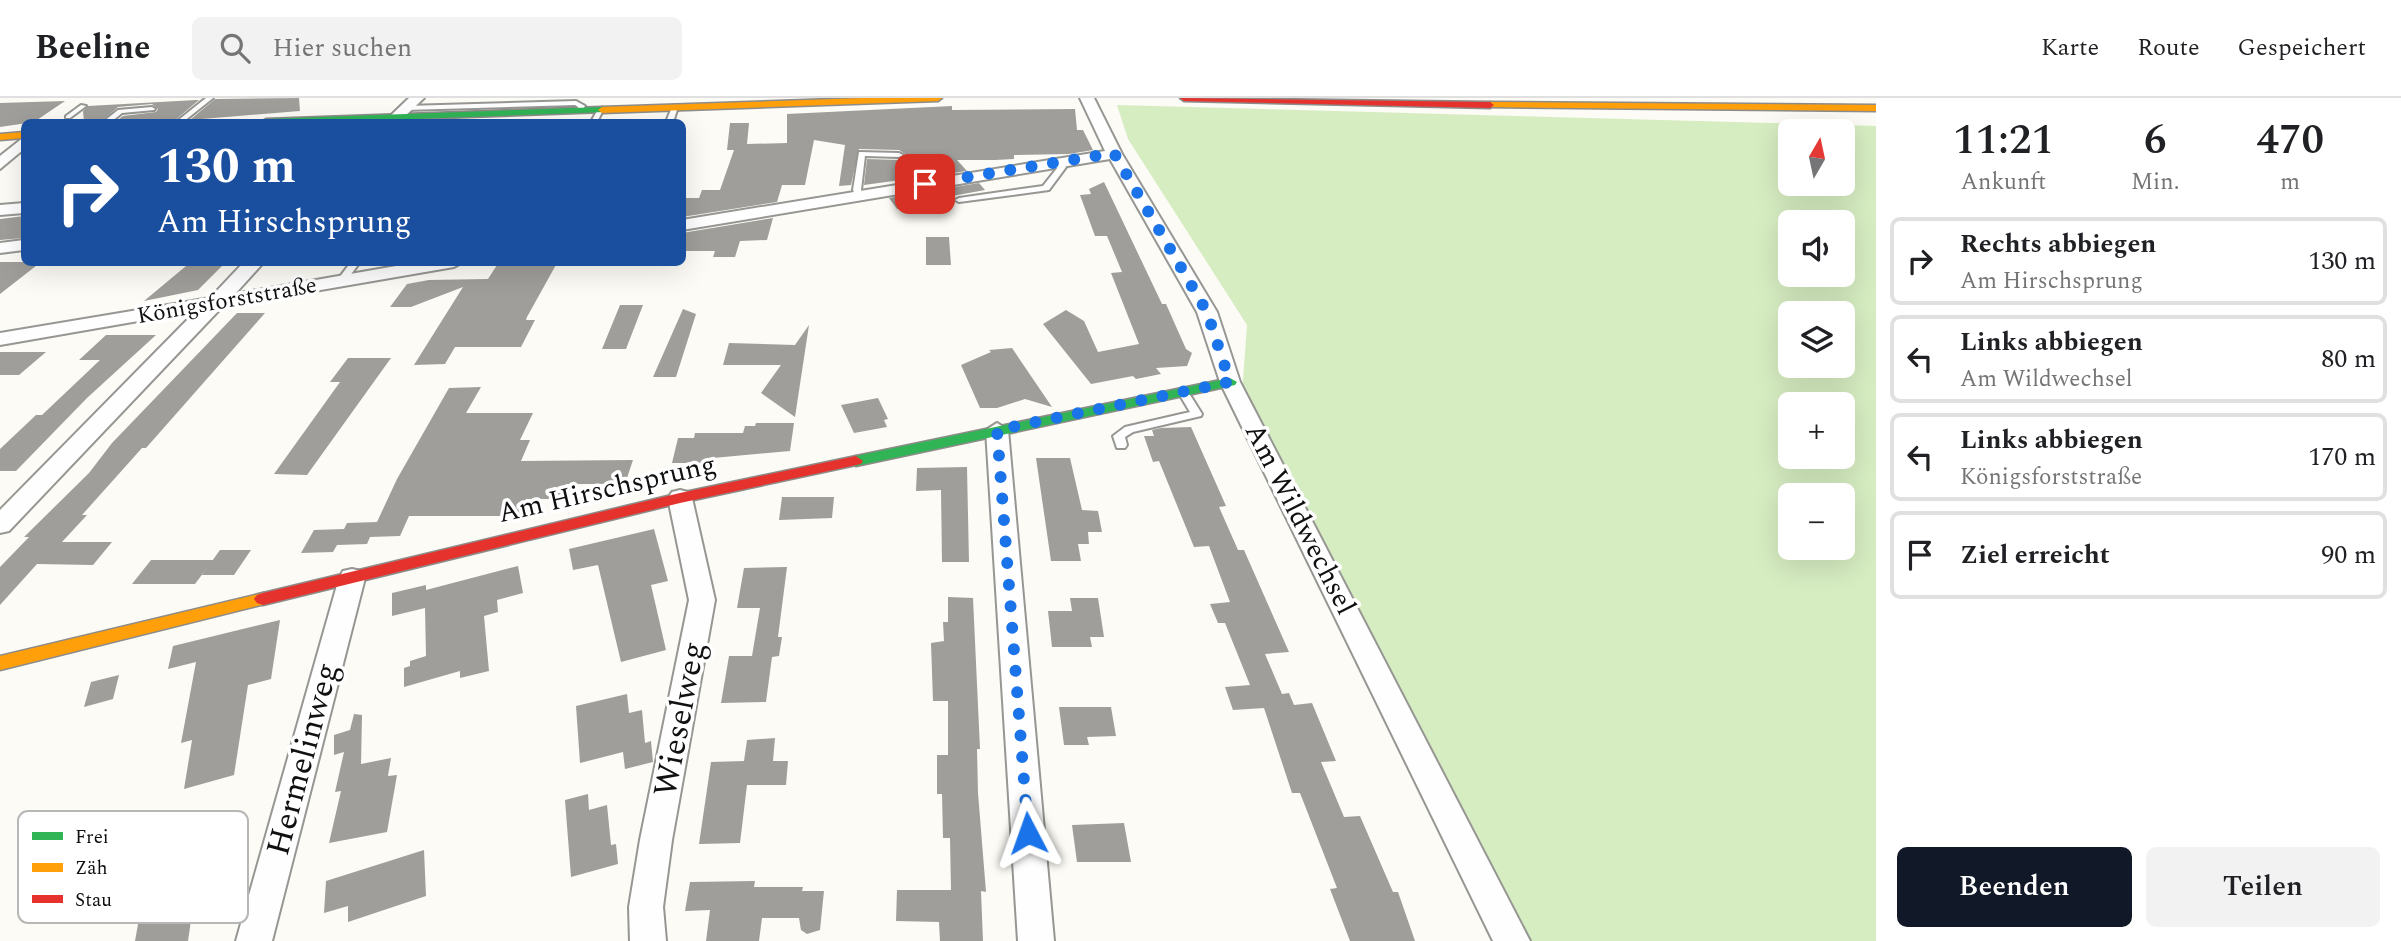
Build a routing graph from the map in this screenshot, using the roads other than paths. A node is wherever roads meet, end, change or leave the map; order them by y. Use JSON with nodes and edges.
{"nodes":[{"id":1,"x":210,"y":98,"type":"edge"},
{"id":2,"x":938,"y":98,"type":"edge"},
{"id":3,"x":1087,"y":98,"type":"edge"},
{"id":4,"x":1184,"y":98,"type":"edge"},
{"id":5,"x":1272,"y":99,"type":"edge"},
{"id":6,"x":715,"y":102,"type":"edge"},
{"id":7,"x":83,"y":106,"type":"dead end"},
{"id":8,"x":1646,"y":108,"type":"junction"},
{"id":9,"x":1876,"y":108,"type":"edge"},
{"id":10,"x":152,"y":109,"type":"dead end"},
{"id":11,"x":403,"y":112,"type":"edge"},
{"id":12,"x":672,"y":115,"type":"edge"},
{"id":13,"x":597,"y":116,"type":"edge"},
{"id":14,"x":68,"y":117,"type":"dead end"},
{"id":15,"x":1876,"y":118,"type":"edge"},
{"id":16,"x":111,"y":119,"type":"edge"},
{"id":17,"x":183,"y":119,"type":"edge"},
{"id":18,"x":307,"y":119,"type":"edge"},
{"id":19,"x":21,"y":135,"type":"edge"},
{"id":20,"x":0,"y":137,"type":"edge"},
{"id":21,"x":21,"y":144,"type":"edge"},
{"id":22,"x":1114,"y":153,"type":"junction"},
{"id":23,"x":899,"y":155,"type":"dead end"},
{"id":24,"x":1057,"y":161,"type":"junction"},
{"id":25,"x":0,"y":164,"type":"edge"},
{"id":26,"x":859,"y":195,"type":"junction"},
{"id":27,"x":959,"y":200,"type":"dead end"},
{"id":28,"x":21,"y":208,"type":"edge"},
{"id":29,"x":0,"y":210,"type":"edge"},
{"id":30,"x":686,"y":224,"type":"edge"},
{"id":31,"x":21,"y":245,"type":"edge"},
{"id":32,"x":0,"y":248,"type":"edge"},
{"id":33,"x":252,"y":266,"type":"edge"},
{"id":34,"x":353,"y":266,"type":"edge"},
{"id":35,"x":431,"y":266,"type":"edge"},
{"id":36,"x":341,"y":282,"type":"junction"},
{"id":37,"x":215,"y":304,"type":"junction"},
{"id":38,"x":0,"y":339,"type":"edge"},
{"id":39,"x":1230,"y":382,"type":"junction"},
{"id":40,"x":1183,"y":391,"type":"junction"},
{"id":41,"x":997,"y":430,"type":"junction"},
{"id":42,"x":1122,"y":445,"type":"dead end"},
{"id":43,"x":680,"y":498,"type":"junction"},
{"id":44,"x":0,"y":525,"type":"edge"},
{"id":45,"x":352,"y":578,"type":"junction"},
{"id":46,"x":0,"y":663,"type":"edge"},
{"id":47,"x":254,"y":941,"type":"edge"},
{"id":48,"x":648,"y":941,"type":"edge"},
{"id":49,"x":1036,"y":941,"type":"edge"},
{"id":50,"x":1512,"y":941,"type":"edge"}],
"edges":[{"from":1,"to":17,"type":"lane"},
{"from":2,"to":6,"type":"main road"},
{"from":3,"to":22,"type":"street","name":"Am Wildwechsel"},
{"from":4,"to":5,"type":"main road"},
{"from":5,"to":8,"type":"main road"},
{"from":6,"to":12,"type":"main road"},
{"from":7,"to":14,"type":"lane"},
{"from":8,"to":9,"type":"main road"},
{"from":8,"to":15,"type":"main road"},
{"from":10,"to":16,"type":"lane"},
{"from":11,"to":13,"type":"main road"},
{"from":11,"to":18,"type":"main road"},
{"from":12,"to":13,"type":"main road"},
{"from":19,"to":20,"type":"main road"},
{"from":21,"to":25,"type":"street"},
{"from":22,"to":24,"type":"street"},
{"from":22,"to":39,"type":"street","name":"Am Wildwechsel"},
{"from":23,"to":26,"type":"lane"},
{"from":24,"to":26,"type":"street"},
{"from":24,"to":27,"type":"lane"},
{"from":26,"to":30,"type":"street"},
{"from":28,"to":29,"type":"street"},
{"from":31,"to":32,"type":"street"},
{"from":33,"to":37,"type":"street"},
{"from":34,"to":36,"type":"lane"},
{"from":35,"to":36,"type":"street","name":"Königsforststraße"},
{"from":36,"to":37,"type":"street","name":"Königsforststraße"},
{"from":37,"to":38,"type":"street","name":"Königsforststraße"},
{"from":37,"to":44,"type":"street"},
{"from":39,"to":40,"type":"main road","name":"Am Hirschsprung"},
{"from":39,"to":50,"type":"street","name":"Am Wildwechsel"},
{"from":40,"to":41,"type":"main road","name":"Am Hirschsprung"},
{"from":40,"to":42,"type":"lane"},
{"from":41,"to":43,"type":"main road","name":"Am Hirschsprung"},
{"from":41,"to":49,"type":"street"},
{"from":43,"to":45,"type":"main road","name":"Am Hirschsprung"},
{"from":43,"to":48,"type":"street","name":"Wieselweg"},
{"from":45,"to":46,"type":"main road","name":"Am Hirschsprung"},
{"from":45,"to":47,"type":"street","name":"Hermelinweg"}]}
